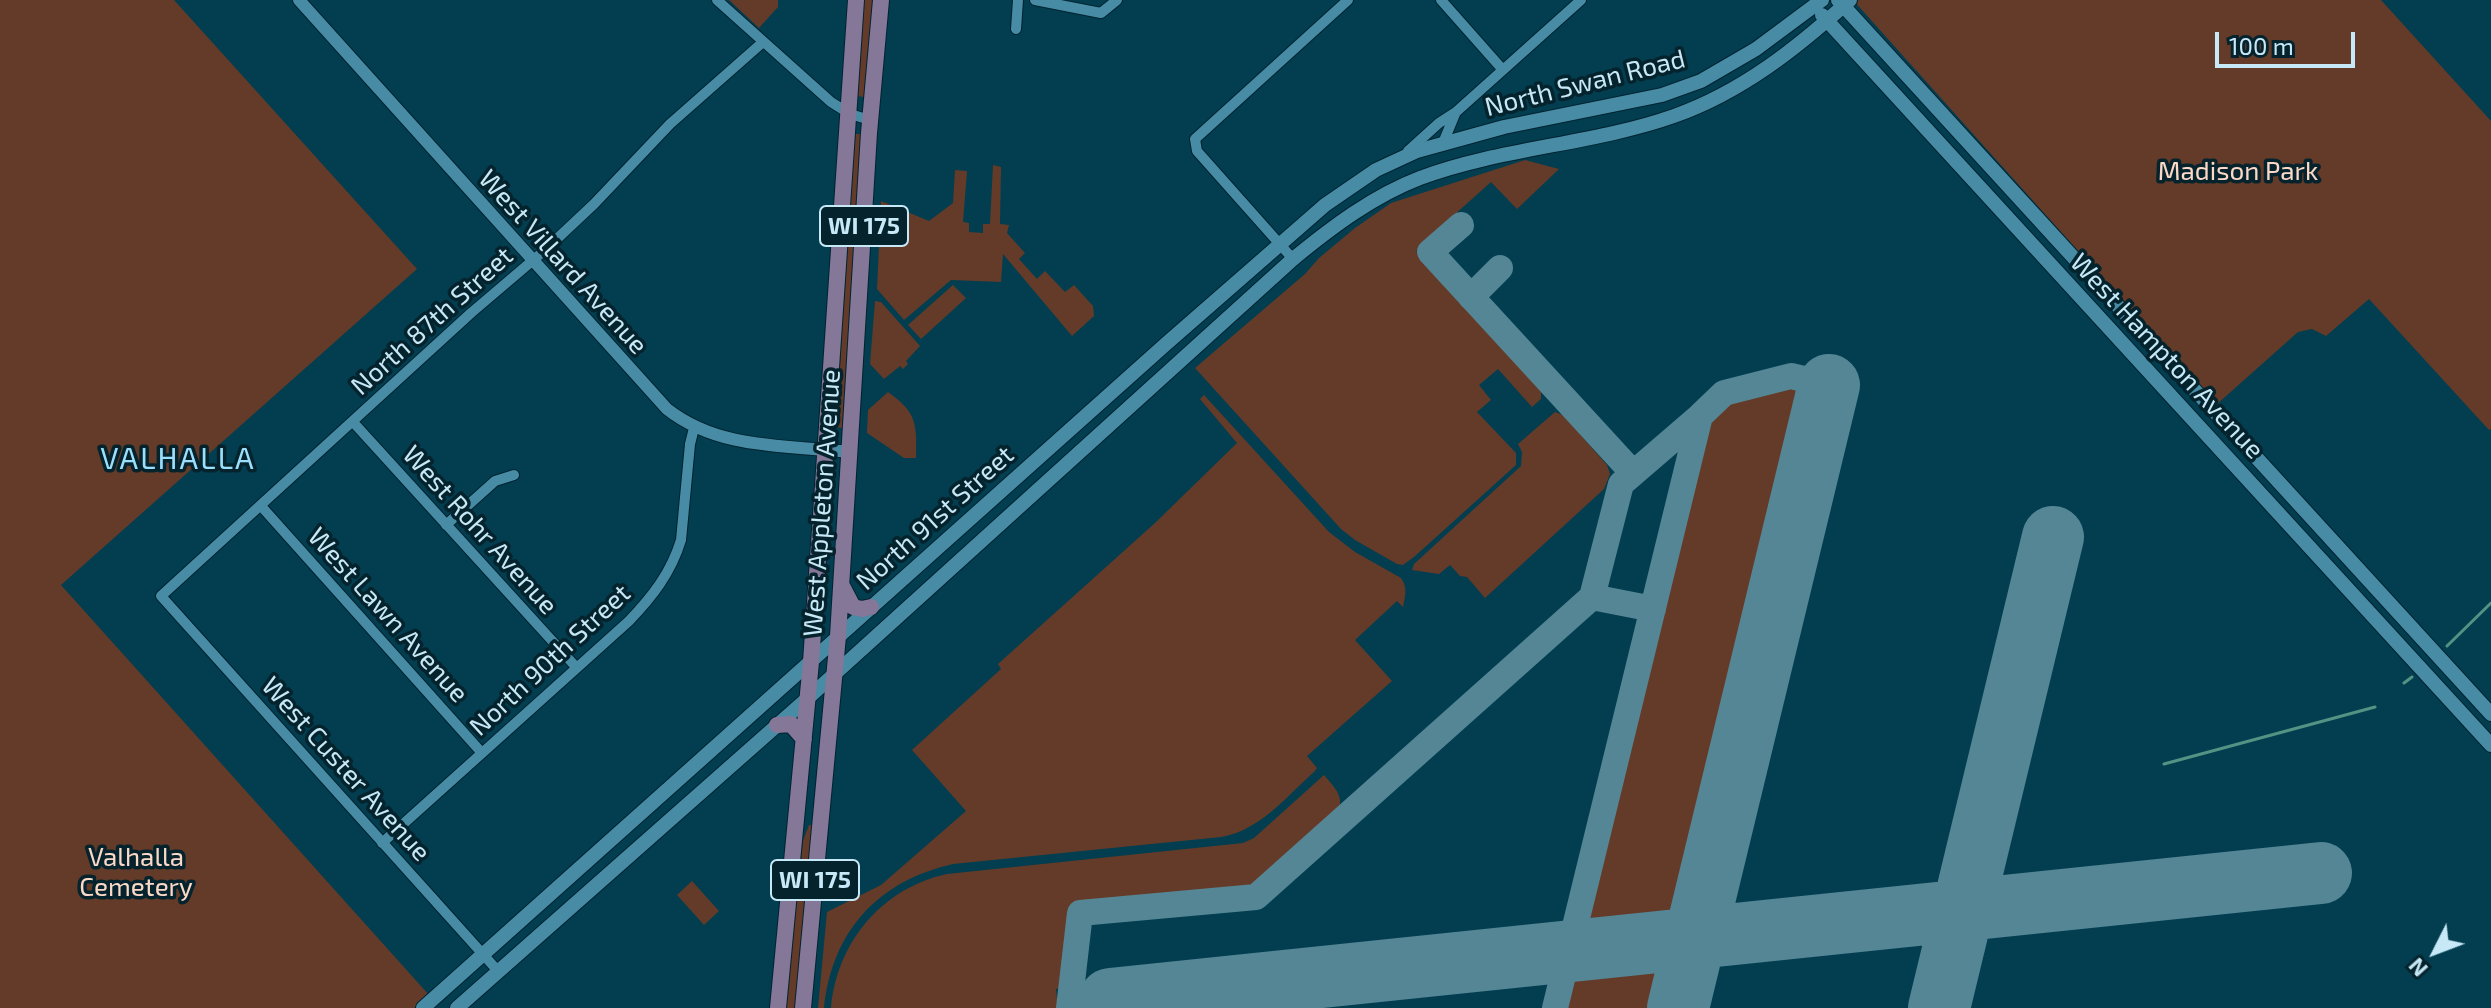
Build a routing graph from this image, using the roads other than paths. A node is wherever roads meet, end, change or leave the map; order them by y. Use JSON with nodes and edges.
{"nodes":[{"id":1,"x":299,"y":0,"type":"edge"},
{"id":2,"x":717,"y":0,"type":"edge"},
{"id":3,"x":856,"y":0,"type":"edge"},
{"id":4,"x":881,"y":0,"type":"edge"},
{"id":5,"x":1018,"y":0,"type":"edge"},
{"id":6,"x":1035,"y":0,"type":"edge"},
{"id":7,"x":1117,"y":0,"type":"edge"},
{"id":8,"x":1348,"y":0,"type":"edge"},
{"id":9,"x":1441,"y":0,"type":"edge"},
{"id":10,"x":1581,"y":0,"type":"edge"},
{"id":11,"x":1814,"y":2,"type":"edge"},
{"id":12,"x":1844,"y":2,"type":"edge"},
{"id":13,"x":1826,"y":20,"type":"junction"},
{"id":14,"x":1016,"y":29,"type":"dead end"},
{"id":15,"x":763,"y":42,"type":"junction"},
{"id":16,"x":1503,"y":70,"type":"junction"},
{"id":17,"x":1456,"y":112,"type":"junction"},
{"id":18,"x":850,"y":114,"type":"junction"},
{"id":19,"x":870,"y":120,"type":"junction"},
{"id":20,"x":1443,"y":143,"type":"junction"},
{"id":21,"x":1398,"y":160,"type":"junction"},
{"id":22,"x":1418,"y":178,"type":"junction"},
{"id":23,"x":1280,"y":245,"type":"junction"},
{"id":24,"x":1293,"y":259,"type":"junction"},
{"id":25,"x":533,"y":261,"type":"junction"},
{"id":26,"x":353,"y":422,"type":"junction"},
{"id":27,"x":694,"y":428,"type":"junction"},
{"id":28,"x":827,"y":449,"type":"junction"},
{"id":29,"x":850,"y":452,"type":"junction"},
{"id":30,"x":514,"y":475,"type":"dead end"},
{"id":31,"x":261,"y":506,"type":"junction"},
{"id":32,"x":446,"y":525,"type":"junction"},
{"id":33,"x":820,"y":540,"type":"junction"},
{"id":34,"x":845,"y":545,"type":"junction"},
{"id":35,"x":842,"y":583,"type":"junction"},
{"id":36,"x":161,"y":596,"type":"joint"},
{"id":37,"x":871,"y":607,"type":"junction"},
{"id":38,"x":838,"y":636,"type":"junction"},
{"id":39,"x":811,"y":662,"type":"junction"},
{"id":40,"x":576,"y":667,"type":"junction"},
{"id":41,"x":834,"y":674,"type":"junction"},
{"id":42,"x":808,"y":698,"type":"junction"},
{"id":43,"x":2491,"y":714,"type":"edge"},
{"id":44,"x":777,"y":725,"type":"junction"},
{"id":45,"x":804,"y":739,"type":"junction"},
{"id":46,"x":2491,"y":745,"type":"edge"},
{"id":47,"x":482,"y":753,"type":"junction"},
{"id":48,"x":382,"y":843,"type":"junction"},
{"id":49,"x":483,"y":954,"type":"junction"},
{"id":50,"x":498,"y":971,"type":"junction"},
{"id":51,"x":442,"y":992,"type":"junction"},
{"id":52,"x":423,"y":1008,"type":"edge"},
{"id":53,"x":457,"y":1008,"type":"edge"},
{"id":54,"x":778,"y":1008,"type":"edge"},
{"id":55,"x":803,"y":1008,"type":"edge"}],
"edges":[{"from":1,"to":25,"type":"street","name":"West Villard Avenue"},
{"from":2,"to":15,"type":"street"},
{"from":3,"to":18,"type":"main road","name":"West Appleton Avenue","number":"WI 175"},
{"from":4,"to":19,"type":"main road","name":"West Appleton Avenue","number":"WI 175"},
{"from":5,"to":14,"type":"street"},
{"from":6,"to":7,"type":"street"},
{"from":8,"to":23,"type":"street"},
{"from":9,"to":16,"type":"street"},
{"from":10,"to":16,"type":"street","name":"North 91st Street"},
{"from":11,"to":13,"type":"main road","name":"West Hampton Avenue"},
{"from":11,"to":20,"type":"main road","name":"North Swan Road"},
{"from":12,"to":13,"type":"main road","name":"North Swan Road"},
{"from":12,"to":43,"type":"main road","name":"West Hampton Avenue"},
{"from":13,"to":22,"type":"main road","name":"North Swan Road"},
{"from":13,"to":46,"type":"main road","name":"West Hampton Avenue"},
{"from":15,"to":18,"type":"street"},
{"from":15,"to":25,"type":"street","name":"North 87th Street"},
{"from":16,"to":17,"type":"street","name":"North 91st Street"},
{"from":17,"to":20,"type":"street","name":"North 91st Street"},
{"from":17,"to":21,"type":"street","name":"North 91st Street"},
{"from":18,"to":19,"type":"street"},
{"from":18,"to":28,"type":"main road","name":"West Appleton Avenue","number":"WI 175"},
{"from":19,"to":29,"type":"main road","name":"West Appleton Avenue","number":"WI 175"},
{"from":20,"to":21,"type":"main road","name":"North Swan Road"},
{"from":20,"to":22,"type":"main road"},
{"from":21,"to":23,"type":"main road","name":"North 91st Street"},
{"from":22,"to":24,"type":"main road","name":"North 91st Street"},
{"from":23,"to":24,"type":"street"},
{"from":23,"to":37,"type":"main road","name":"North 91st Street"},
{"from":24,"to":41,"type":"main road","name":"North 91st Street"},
{"from":25,"to":26,"type":"street","name":"North 87th Street"},
{"from":25,"to":27,"type":"street","name":"West Villard Avenue"},
{"from":26,"to":31,"type":"street","name":"North 87th Street"},
{"from":26,"to":32,"type":"street","name":"West Rohr Avenue"},
{"from":27,"to":28,"type":"street","name":"West Villard Avenue"},
{"from":27,"to":40,"type":"street","name":"North 90th Street"},
{"from":28,"to":29,"type":"street","name":"West Villard Avenue"},
{"from":28,"to":33,"type":"main road","name":"West Appleton Avenue","number":"WI 175"},
{"from":29,"to":34,"type":"main road","name":"West Appleton Avenue","number":"WI 175"},
{"from":30,"to":32,"type":"street"},
{"from":31,"to":36,"type":"street","name":"North 87th Street"},
{"from":31,"to":47,"type":"street","name":"West Lawn Avenue"},
{"from":32,"to":40,"type":"street","name":"West Rohr Avenue"},
{"from":33,"to":34,"type":"main road"},
{"from":33,"to":39,"type":"main road","name":"West Appleton Avenue","number":"WI 175"},
{"from":34,"to":35,"type":"main road","name":"West Appleton Avenue","number":"WI 175"},
{"from":35,"to":37,"type":"main road"},
{"from":35,"to":38,"type":"main road","name":"West Appleton Avenue","number":"WI 175"},
{"from":36,"to":48,"type":"street","name":"West Custer Avenue"},
{"from":37,"to":38,"type":"main road","name":"North 91st Street"},
{"from":38,"to":39,"type":"main road","name":"North 91st Street"},
{"from":38,"to":41,"type":"main road","name":"West Appleton Avenue","number":"WI 175"},
{"from":39,"to":42,"type":"main road","name":"West Appleton Avenue","number":"WI 175"},
{"from":39,"to":49,"type":"main road","name":"North 91st Street"},
{"from":40,"to":47,"type":"street","name":"North 90th Street"},
{"from":41,"to":42,"type":"main road","name":"North 91st Street"},
{"from":41,"to":55,"type":"main road","name":"West Appleton Avenue","number":"WI 175"},
{"from":42,"to":44,"type":"main road","name":"North 91st Street"},
{"from":42,"to":45,"type":"main road","name":"West Appleton Avenue","number":"WI 175"},
{"from":44,"to":45,"type":"main road"},
{"from":44,"to":50,"type":"main road","name":"North 91st Street"},
{"from":45,"to":54,"type":"main road","name":"West Appleton Avenue","number":"WI 175"},
{"from":47,"to":48,"type":"street","name":"North 90th Street"},
{"from":48,"to":49,"type":"street","name":"West Custer Avenue"},
{"from":49,"to":50,"type":"street","name":"West Custer Avenue"},
{"from":49,"to":51,"type":"main road","name":"North 91st Street"},
{"from":50,"to":53,"type":"main road","name":"North 91st Street"},
{"from":51,"to":52,"type":"main road","name":"North 91st Street"},
{"from":51,"to":53,"type":"street"}]}
